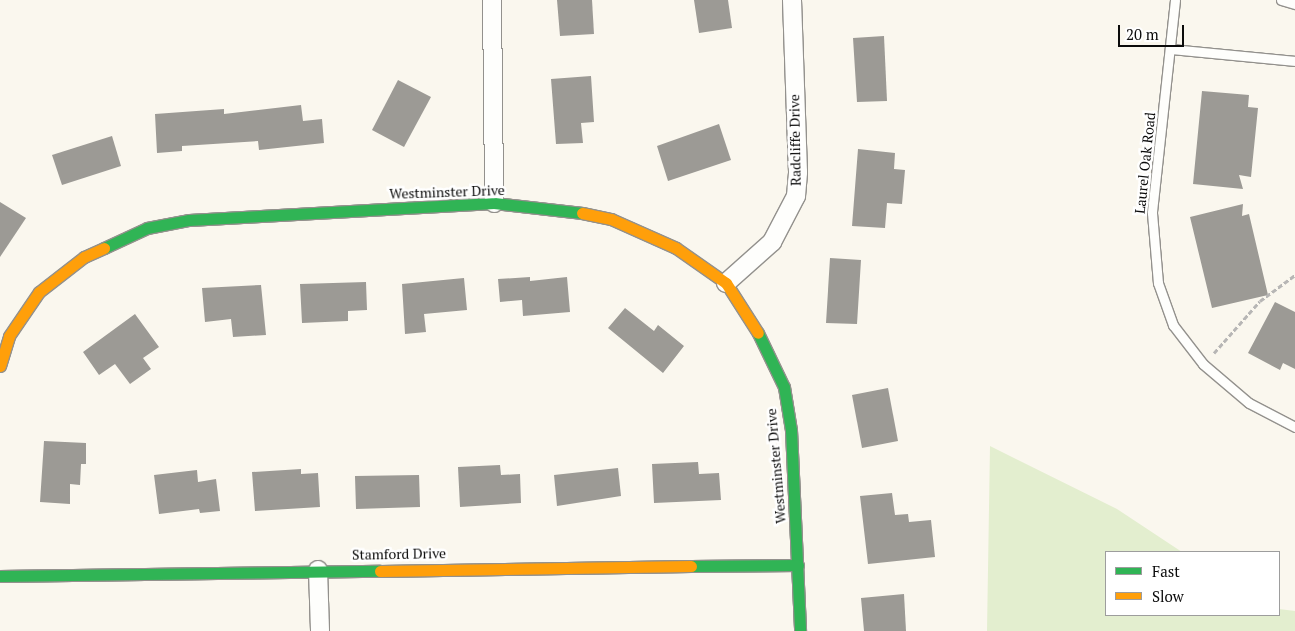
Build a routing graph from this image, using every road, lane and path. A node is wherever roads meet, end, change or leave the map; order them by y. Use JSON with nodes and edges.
{"nodes":[{"id":1,"x":492,"y":0,"type":"edge"},
{"id":2,"x":792,"y":0,"type":"edge"},
{"id":3,"x":1175,"y":0,"type":"edge"},
{"id":4,"x":1281,"y":0,"type":"edge"},
{"id":5,"x":1295,"y":4,"type":"edge"},
{"id":6,"x":1171,"y":50,"type":"junction"},
{"id":7,"x":1295,"y":61,"type":"edge"},
{"id":8,"x":494,"y":203,"type":"junction"},
{"id":9,"x":1295,"y":275,"type":"edge"},
{"id":10,"x":726,"y":283,"type":"junction"},
{"id":11,"x":4,"y":333,"type":"edge"},
{"id":12,"x":1203,"y":364,"type":"junction"},
{"id":13,"x":0,"y":366,"type":"edge"},
{"id":14,"x":1295,"y":426,"type":"edge"},
{"id":15,"x":798,"y":565,"type":"junction"},
{"id":16,"x":318,"y":570,"type":"junction"},
{"id":17,"x":0,"y":576,"type":"edge"},
{"id":18,"x":320,"y":631,"type":"edge"},
{"id":19,"x":800,"y":631,"type":"edge"}],
"edges":[{"from":1,"to":8,"type":"street"},
{"from":2,"to":10,"type":"street","name":"Radcliffe Drive"},
{"from":3,"to":6,"type":"lane","name":"Laurel Oak Road"},
{"from":4,"to":5,"type":"lane"},
{"from":6,"to":7,"type":"lane"},
{"from":6,"to":12,"type":"lane","name":"Laurel Oak Road"},
{"from":8,"to":10,"type":"street","name":"Westminster Drive"},
{"from":8,"to":11,"type":"street","name":"Westminster Drive"},
{"from":9,"to":12,"type":"path"},
{"from":10,"to":15,"type":"street","name":"Westminster Drive"},
{"from":11,"to":13,"type":"street","name":"Westminster Drive"},
{"from":12,"to":14,"type":"lane","name":"Laurel Oak Road"},
{"from":15,"to":16,"type":"street","name":"Stamford Drive"},
{"from":15,"to":19,"type":"street","name":"Westminster Drive"},
{"from":16,"to":17,"type":"street","name":"Stamford Drive"},
{"from":16,"to":18,"type":"street"}]}
